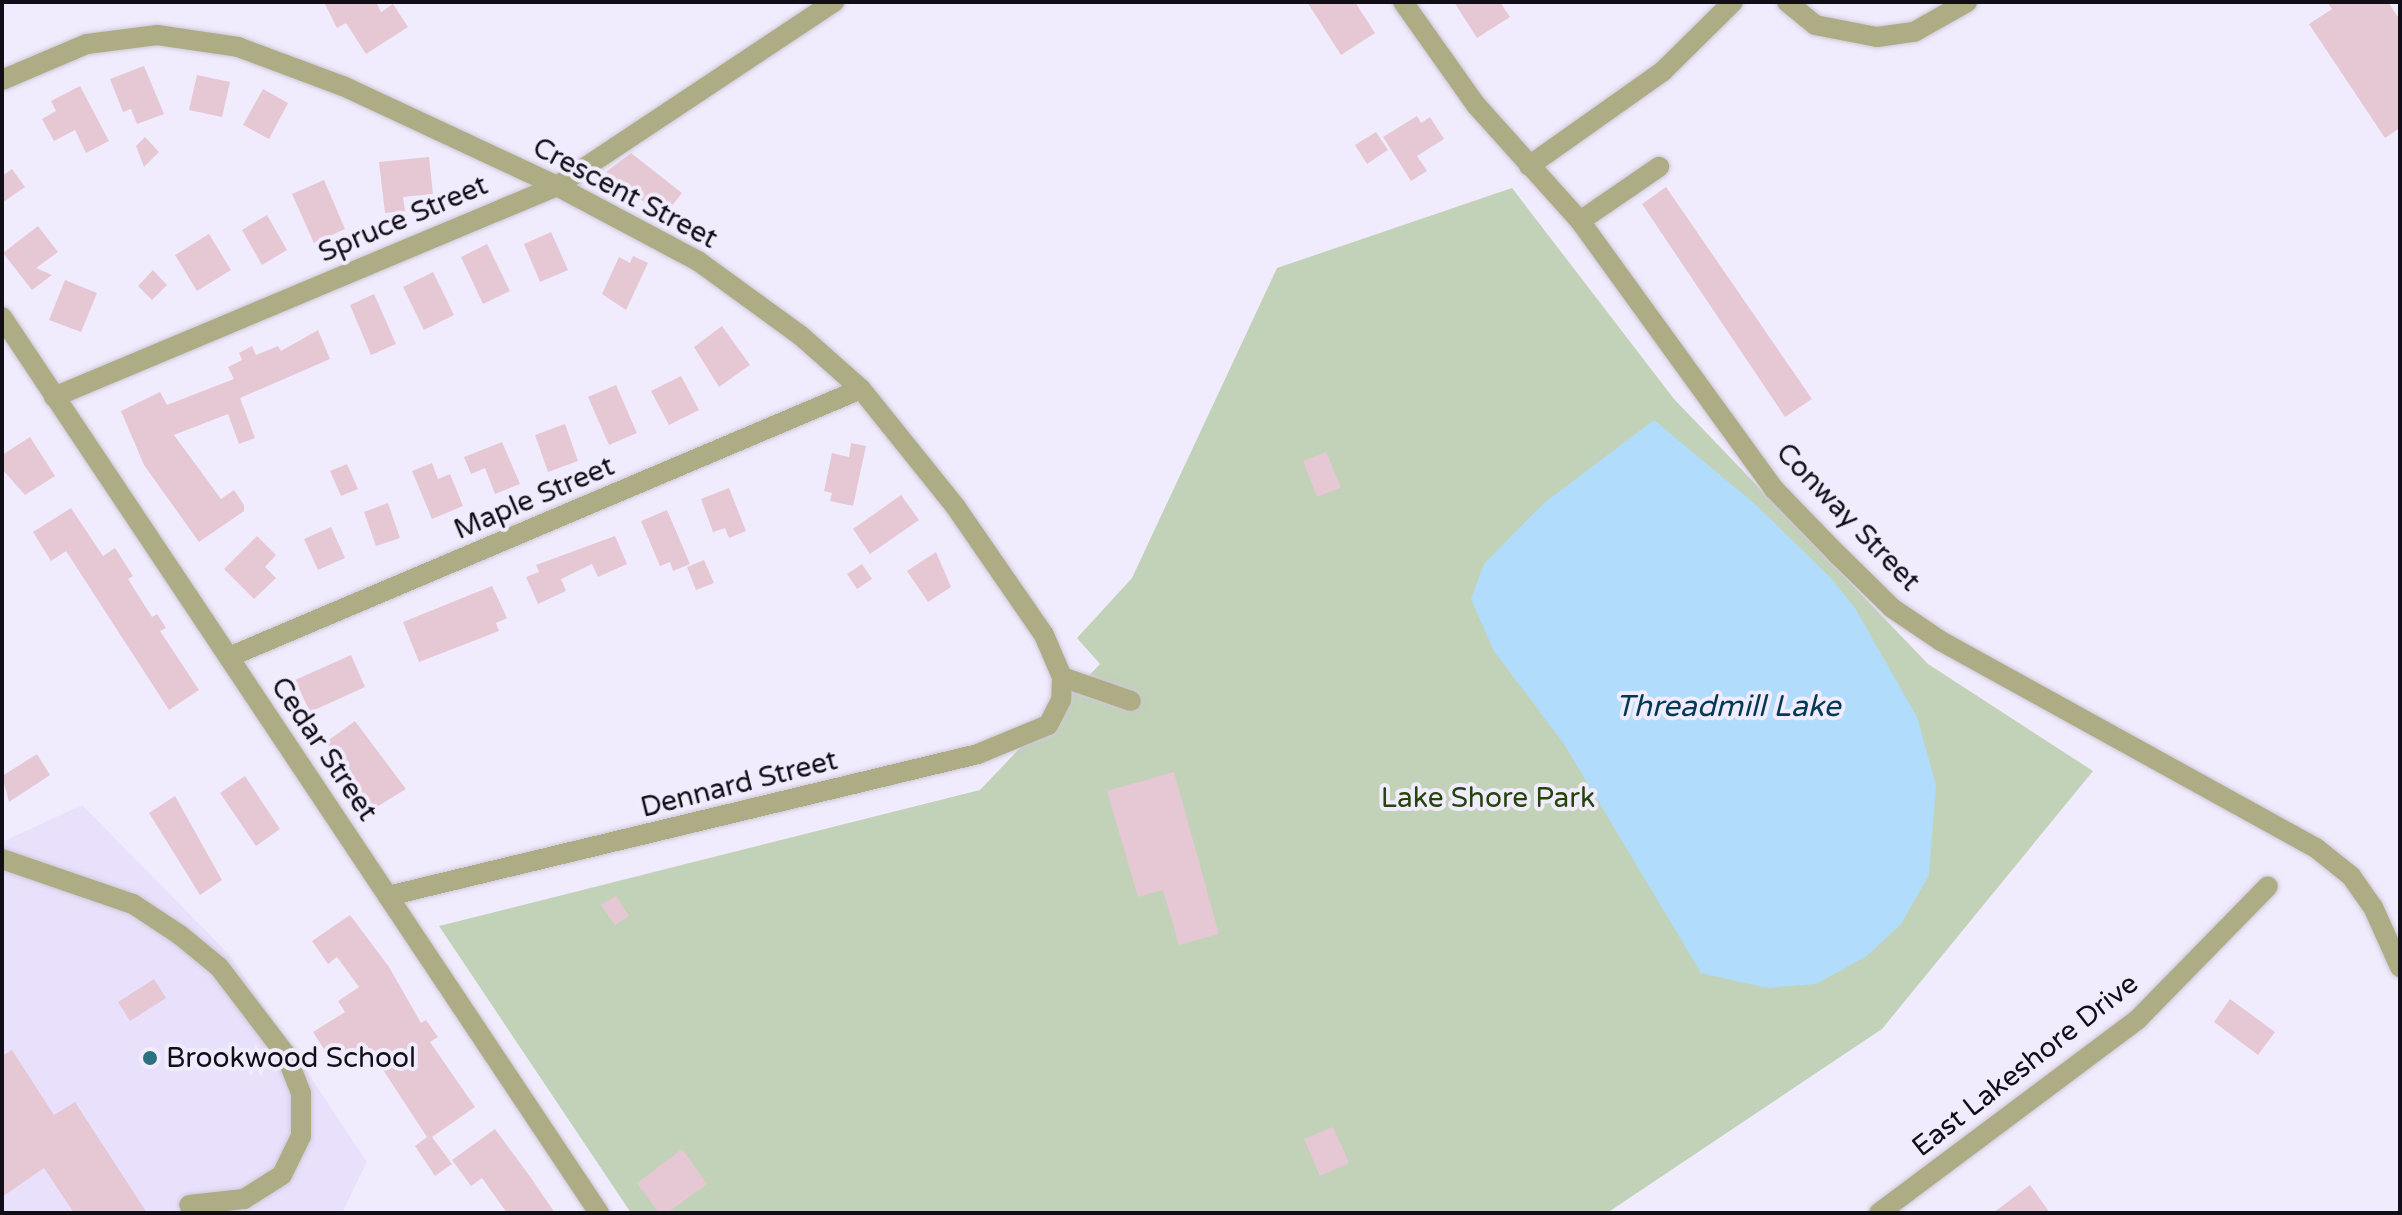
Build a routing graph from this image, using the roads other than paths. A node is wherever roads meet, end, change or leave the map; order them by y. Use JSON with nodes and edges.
{"nodes":[{"id":1,"x":834,"y":2,"type":"edge"},
{"id":2,"x":1403,"y":2,"type":"edge"},
{"id":3,"x":1733,"y":2,"type":"edge"},
{"id":4,"x":1787,"y":2,"type":"edge"},
{"id":5,"x":1967,"y":2,"type":"edge"},
{"id":6,"x":2,"y":80,"type":"edge"},
{"id":7,"x":1529,"y":166,"type":"junction"},
{"id":8,"x":1659,"y":167,"type":"dead end"},
{"id":9,"x":557,"y":186,"type":"junction"},
{"id":10,"x":1580,"y":221,"type":"junction"},
{"id":11,"x":2,"y":317,"type":"edge"},
{"id":12,"x":861,"y":389,"type":"junction"},
{"id":13,"x":54,"y":397,"type":"junction"},
{"id":14,"x":229,"y":657,"type":"junction"},
{"id":15,"x":1062,"y":677,"type":"junction"},
{"id":16,"x":1131,"y":701,"type":"dead end"},
{"id":17,"x":2,"y":859,"type":"edge"},
{"id":18,"x":2268,"y":886,"type":"dead end"},
{"id":19,"x":388,"y":896,"type":"junction"},
{"id":20,"x":2400,"y":967,"type":"edge"},
{"id":21,"x":189,"y":1205,"type":"dead end"},
{"id":22,"x":599,"y":1213,"type":"edge"},
{"id":23,"x":1879,"y":1213,"type":"edge"}],
"edges":[{"from":1,"to":9,"type":"street","name":"Spruce Street"},
{"from":2,"to":7,"type":"street","name":"Conway Street"},
{"from":3,"to":7,"type":"street"},
{"from":4,"to":5,"type":"street"},
{"from":6,"to":9,"type":"street","name":"Crescent Street"},
{"from":7,"to":10,"type":"street","name":"Conway Street"},
{"from":8,"to":10,"type":"street"},
{"from":9,"to":12,"type":"street","name":"Crescent Street"},
{"from":9,"to":13,"type":"street","name":"Spruce Street"},
{"from":10,"to":20,"type":"street","name":"Conway Street"},
{"from":11,"to":13,"type":"street","name":"Cedar Street"},
{"from":12,"to":14,"type":"street","name":"Maple Street"},
{"from":12,"to":15,"type":"street","name":"Crescent Street"},
{"from":13,"to":14,"type":"street","name":"Cedar Street"},
{"from":14,"to":19,"type":"street","name":"Cedar Street"},
{"from":15,"to":16,"type":"street"},
{"from":15,"to":19,"type":"street","name":"Dennard Street"},
{"from":17,"to":21,"type":"street"},
{"from":18,"to":23,"type":"street","name":"East Lakeshore Drive"},
{"from":19,"to":22,"type":"street","name":"Cedar Street"}]}
